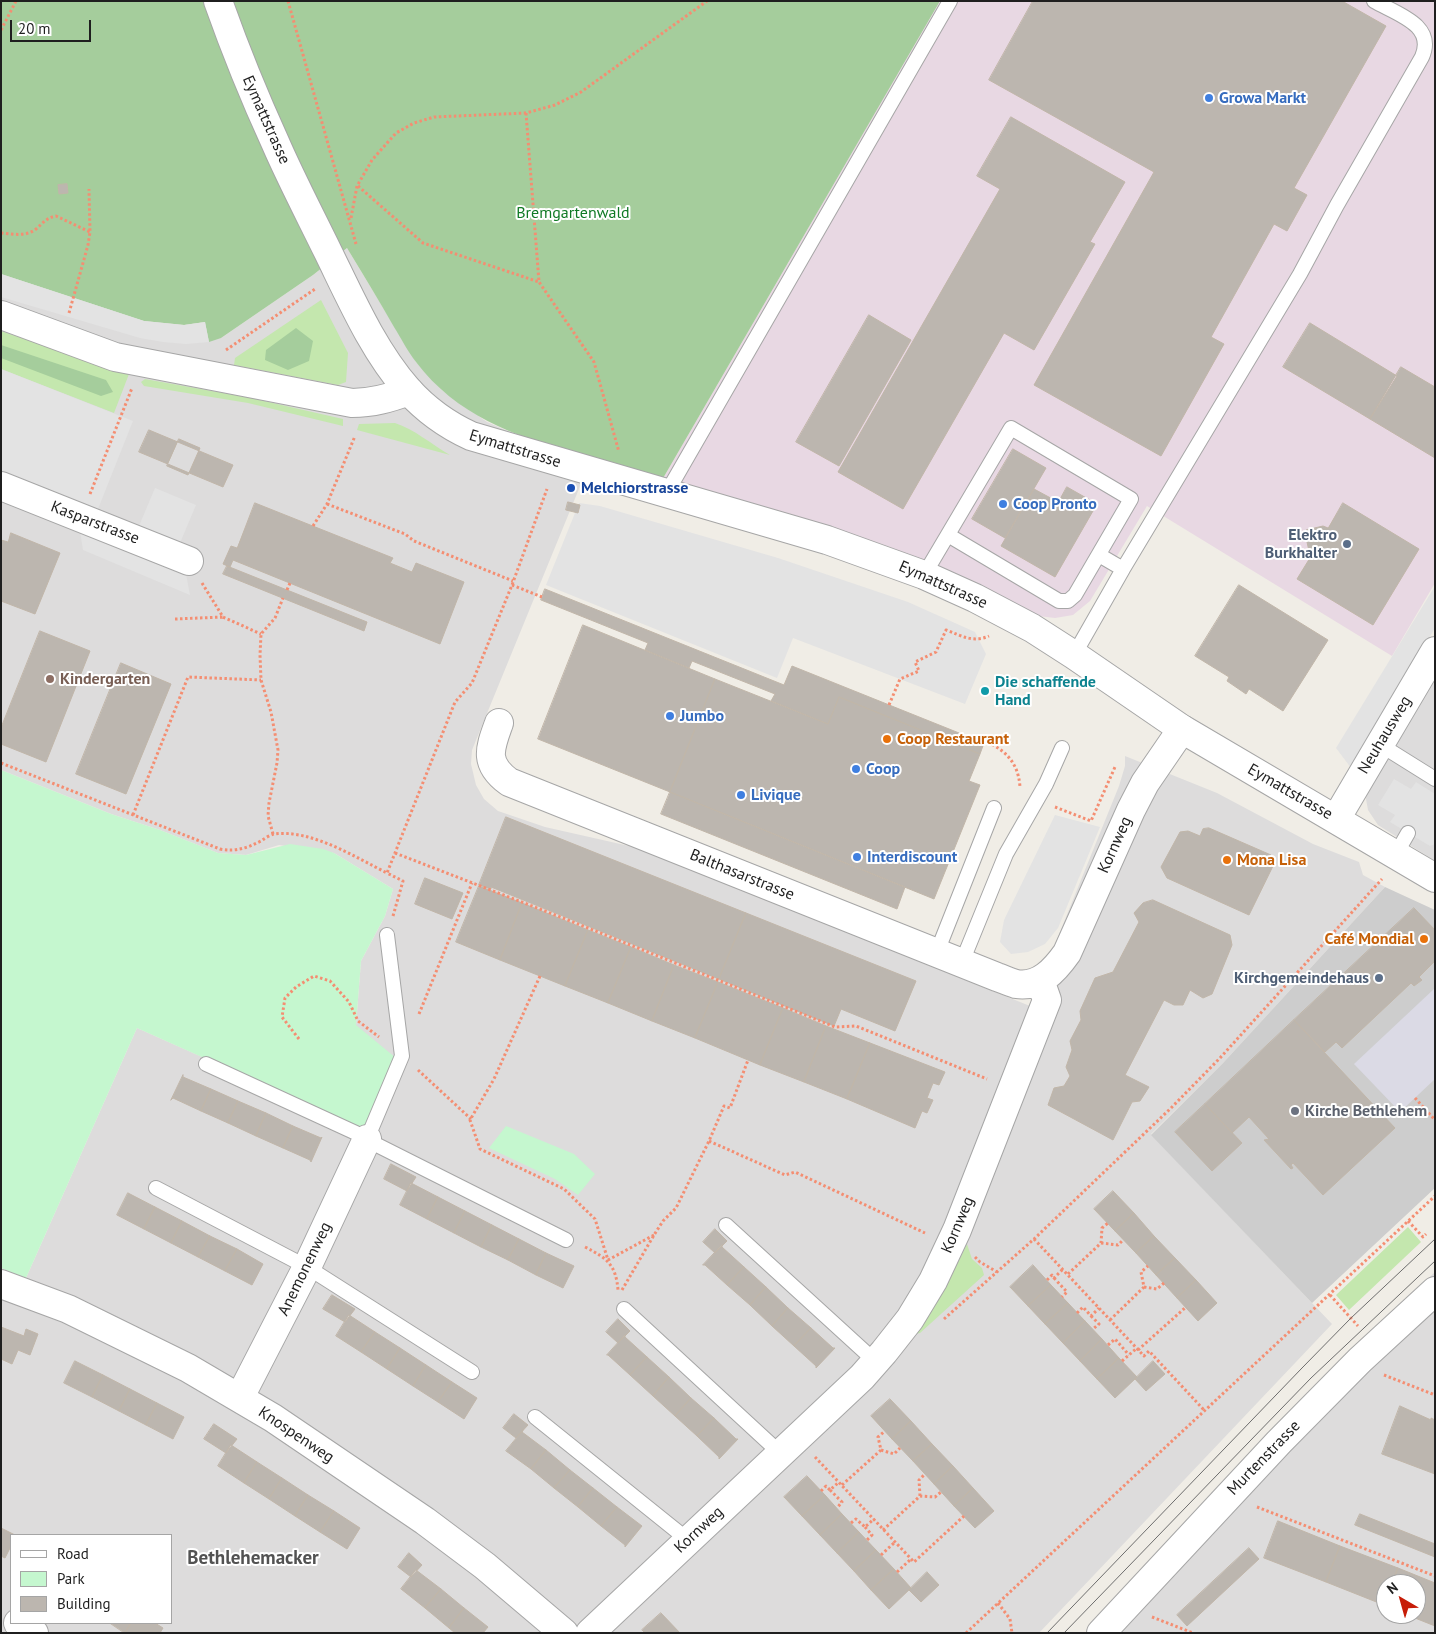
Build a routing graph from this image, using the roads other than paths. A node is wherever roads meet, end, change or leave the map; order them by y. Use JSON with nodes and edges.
{"nodes":[{"id":1,"x":218,"y":1,"type":"edge"},
{"id":2,"x":950,"y":1,"type":"edge"},
{"id":3,"x":1374,"y":1,"type":"edge"},
{"id":4,"x":1,"y":315,"type":"edge"},
{"id":5,"x":409,"y":391,"type":"junction"},
{"id":6,"x":1,"y":486,"type":"edge"},
{"id":7,"x":666,"y":494,"type":"junction"},
{"id":8,"x":948,"y":535,"type":"junction"},
{"id":9,"x":1099,"y":555,"type":"junction"},
{"id":10,"x":190,"y":561,"type":"road end"},
{"id":11,"x":1123,"y":569,"type":"junction"},
{"id":12,"x":924,"y":575,"type":"junction"},
{"id":13,"x":1435,"y":652,"type":"edge"},
{"id":14,"x":1074,"y":654,"type":"junction"},
{"id":15,"x":499,"y":723,"type":"dead end"},
{"id":16,"x":1182,"y":729,"type":"junction"},
{"id":17,"x":1379,"y":744,"type":"junction"},
{"id":18,"x":1062,"y":748,"type":"dead end"},
{"id":19,"x":1435,"y":779,"type":"edge"},
{"id":20,"x":994,"y":808,"type":"dead end"},
{"id":21,"x":1336,"y":819,"type":"junction"},
{"id":22,"x":1435,"y":878,"type":"edge"},
{"id":23,"x":387,"y":935,"type":"road end"},
{"id":24,"x":937,"y":952,"type":"junction"},
{"id":25,"x":962,"y":962,"type":"junction"},
{"id":26,"x":1040,"y":980,"type":"junction"},
{"id":27,"x":206,"y":1064,"type":"dead end"},
{"id":28,"x":367,"y":1139,"type":"junction"},
{"id":29,"x":156,"y":1188,"type":"dead end"},
{"id":30,"x":726,"y":1225,"type":"dead end"},
{"id":31,"x":566,"y":1240,"type":"road end"},
{"id":32,"x":307,"y":1267,"type":"junction"},
{"id":33,"x":1,"y":1284,"type":"edge"},
{"id":34,"x":1435,"y":1291,"type":"edge"},
{"id":35,"x":624,"y":1309,"type":"dead end"},
{"id":36,"x":876,"y":1362,"type":"junction"},
{"id":37,"x":472,"y":1372,"type":"dead end"},
{"id":38,"x":240,"y":1398,"type":"junction"},
{"id":39,"x":535,"y":1417,"type":"dead end"},
{"id":40,"x":780,"y":1453,"type":"junction"},
{"id":41,"x":688,"y":1540,"type":"junction"},
{"id":42,"x":20,"y":1624,"type":"edge"},
{"id":43,"x":34,"y":1633,"type":"edge"},
{"id":44,"x":564,"y":1633,"type":"edge"},
{"id":45,"x":590,"y":1633,"type":"edge"},
{"id":46,"x":1101,"y":1633,"type":"edge"}],
"edges":[{"from":1,"to":5,"type":"street","name":"Eymattstrasse"},
{"from":2,"to":7,"type":"lane"},
{"from":3,"to":11,"type":"lane"},
{"from":4,"to":5,"type":"street"},
{"from":5,"to":7,"type":"street","name":"Eymattstrasse"},
{"from":6,"to":10,"type":"street","name":"Kasparstrasse"},
{"from":7,"to":12,"type":"street","name":"Eymattstrasse"},
{"from":8,"to":9,"type":"lane"},
{"from":8,"to":9,"type":"lane"},
{"from":8,"to":12,"type":"lane"},
{"from":9,"to":11,"type":"lane"},
{"from":11,"to":14,"type":"lane"},
{"from":12,"to":14,"type":"street","name":"Eymattstrasse"},
{"from":13,"to":17,"type":"street","name":"Neuhausweg"},
{"from":14,"to":16,"type":"street","name":"Eymattstrasse"},
{"from":15,"to":24,"type":"street","name":"Balthasarstrasse"},
{"from":16,"to":21,"type":"street","name":"Eymattstrasse"},
{"from":16,"to":26,"type":"street","name":"Kornweg"},
{"from":17,"to":19,"type":"lane"},
{"from":17,"to":21,"type":"street","name":"Neuhausweg"},
{"from":18,"to":25,"type":"lane"},
{"from":20,"to":24,"type":"lane"},
{"from":21,"to":22,"type":"street","name":"Eymattstrasse"},
{"from":23,"to":28,"type":"lane"},
{"from":24,"to":25,"type":"street","name":"Balthasarstrasse"},
{"from":25,"to":26,"type":"street","name":"Balthasarstrasse"},
{"from":26,"to":36,"type":"street","name":"Kornweg"},
{"from":27,"to":28,"type":"lane"},
{"from":28,"to":31,"type":"lane"},
{"from":28,"to":32,"type":"street","name":"Anemonenweg"},
{"from":29,"to":32,"type":"lane"},
{"from":30,"to":36,"type":"lane"},
{"from":32,"to":37,"type":"lane"},
{"from":32,"to":38,"type":"street","name":"Anemonenweg"},
{"from":33,"to":38,"type":"street","name":"Knospenweg"},
{"from":34,"to":46,"type":"street","name":"Murtenstrasse"},
{"from":35,"to":40,"type":"lane"},
{"from":36,"to":40,"type":"street","name":"Kornweg"},
{"from":38,"to":44,"type":"street","name":"Knospenweg"},
{"from":39,"to":41,"type":"lane"},
{"from":40,"to":41,"type":"street","name":"Kornweg"},
{"from":41,"to":45,"type":"street","name":"Kornweg"},
{"from":42,"to":43,"type":"street"}]}
